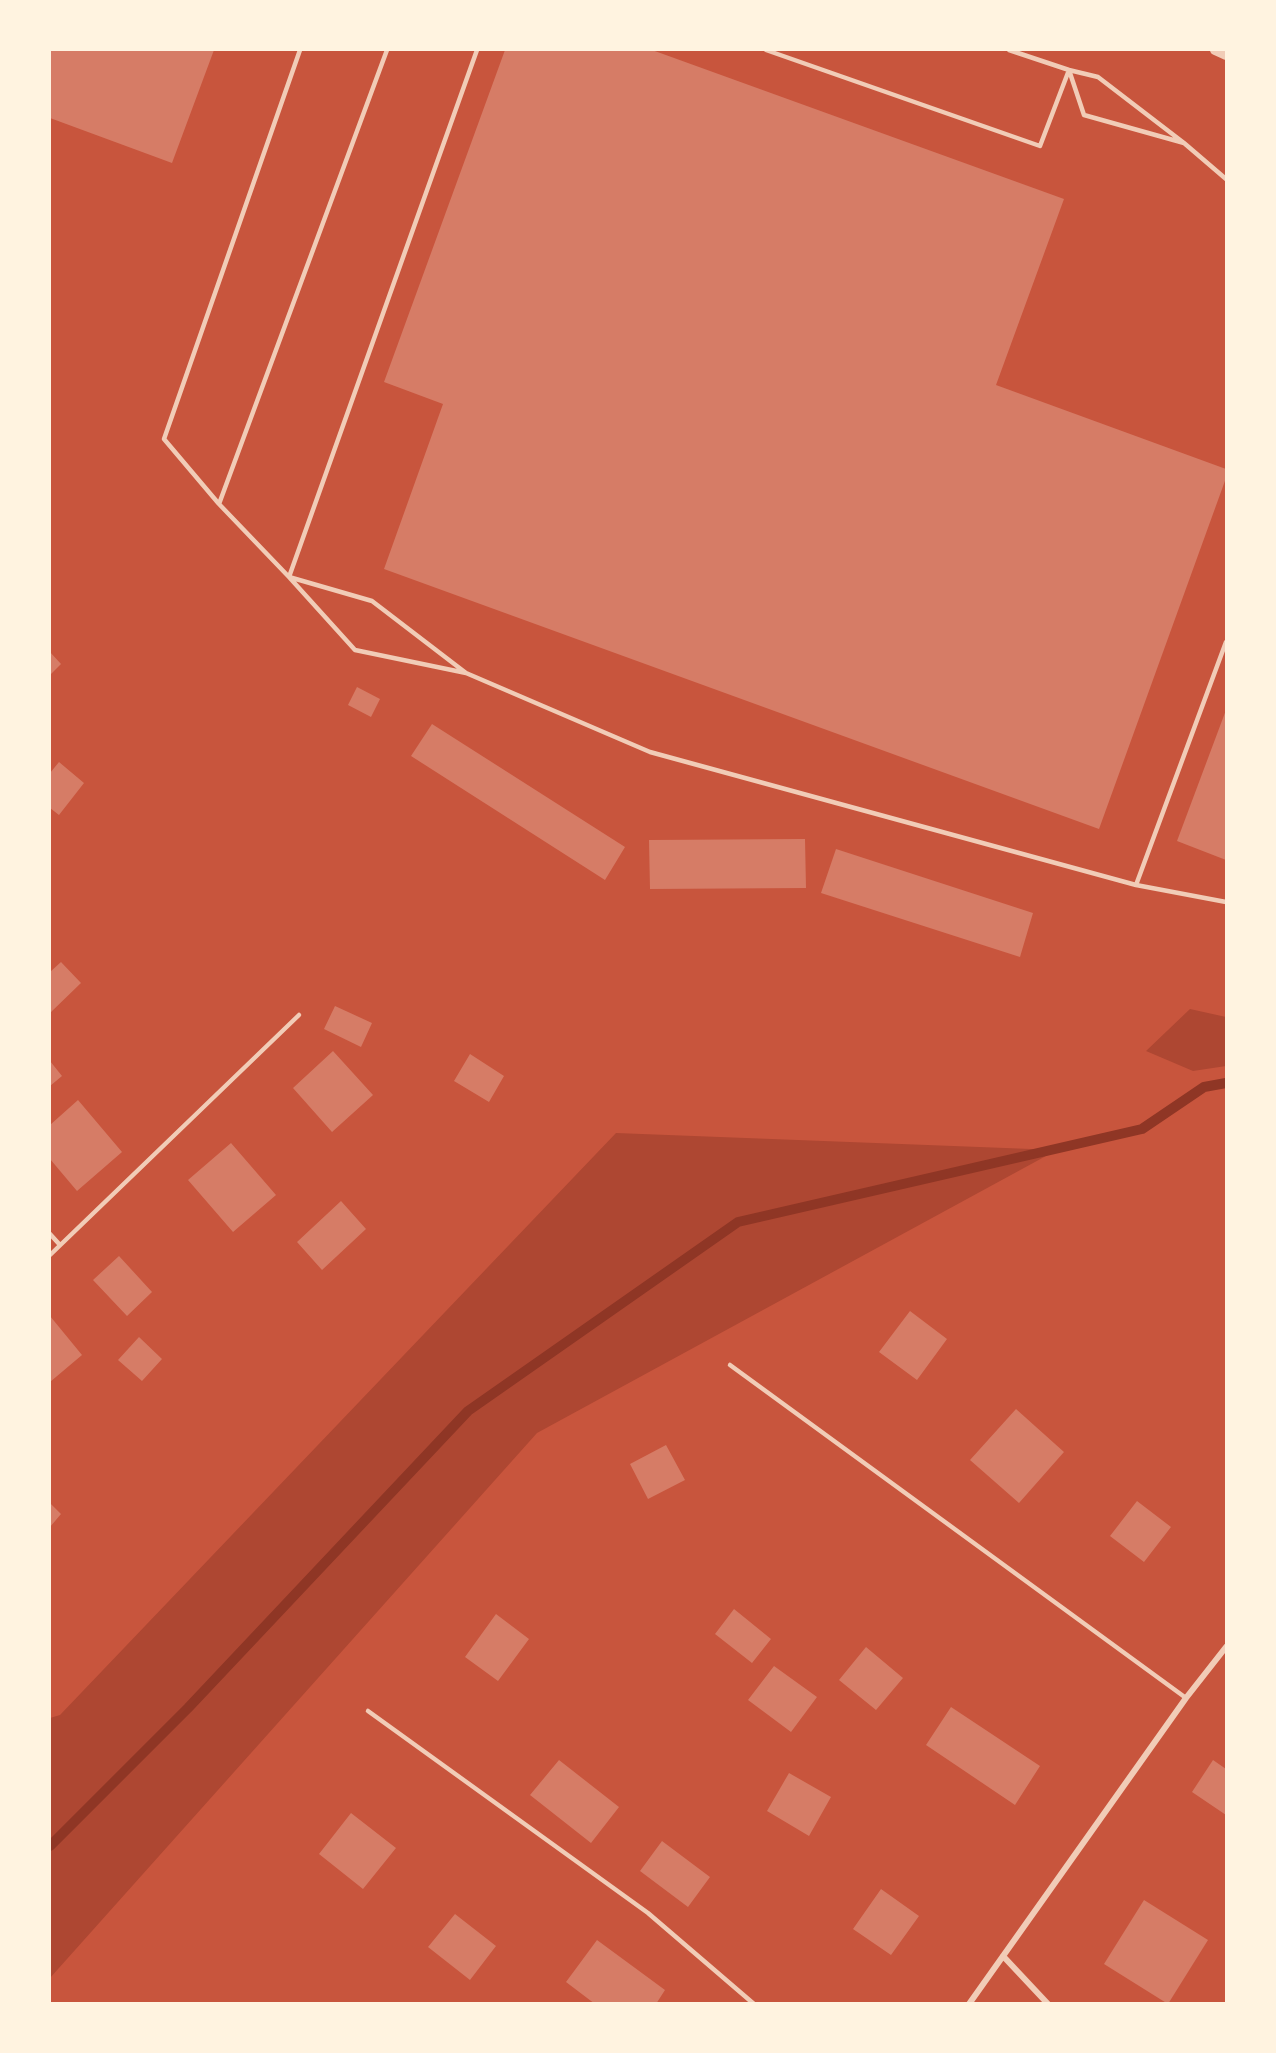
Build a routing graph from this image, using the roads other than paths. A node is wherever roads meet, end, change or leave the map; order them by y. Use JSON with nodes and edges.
{"nodes":[{"id":1,"x":300,"y":50,"type":"edge"},
{"id":2,"x":387,"y":50,"type":"edge"},
{"id":3,"x":477,"y":50,"type":"edge"},
{"id":4,"x":766,"y":50,"type":"edge"},
{"id":5,"x":1009,"y":50,"type":"edge"},
{"id":6,"x":1215,"y":50,"type":"edge"},
{"id":7,"x":1227,"y":55,"type":"edge"},
{"id":8,"x":1069,"y":70,"type":"junction"},
{"id":9,"x":1184,"y":143,"type":"junction"},
{"id":10,"x":1227,"y":179,"type":"edge"},
{"id":11,"x":219,"y":504,"type":"junction"},
{"id":12,"x":289,"y":577,"type":"junction"},
{"id":13,"x":1227,"y":642,"type":"edge"},
{"id":14,"x":466,"y":673,"type":"junction"},
{"id":15,"x":1136,"y":885,"type":"junction"},
{"id":16,"x":1227,"y":902,"type":"edge"},
{"id":17,"x":299,"y":1016,"type":"dead end"},
{"id":18,"x":50,"y":1234,"type":"edge"},
{"id":19,"x":60,"y":1245,"type":"junction"},
{"id":20,"x":50,"y":1255,"type":"edge"},
{"id":21,"x":730,"y":1365,"type":"dead end"},
{"id":22,"x":1227,"y":1647,"type":"edge"},
{"id":23,"x":1186,"y":1698,"type":"junction"},
{"id":24,"x":368,"y":1711,"type":"dead end"},
{"id":25,"x":1003,"y":1956,"type":"junction"},
{"id":26,"x":754,"y":2004,"type":"edge"},
{"id":27,"x":969,"y":2004,"type":"edge"},
{"id":28,"x":1048,"y":2004,"type":"edge"}],
"edges":[{"from":1,"to":11,"type":"lane"},
{"from":2,"to":11,"type":"lane"},
{"from":3,"to":12,"type":"lane"},
{"from":4,"to":8,"type":"lane"},
{"from":5,"to":8,"type":"lane"},
{"from":6,"to":7,"type":"street"},
{"from":8,"to":9,"type":"lane"},
{"from":8,"to":9,"type":"lane"},
{"from":9,"to":10,"type":"lane"},
{"from":11,"to":12,"type":"lane"},
{"from":12,"to":14,"type":"lane"},
{"from":12,"to":14,"type":"lane"},
{"from":13,"to":15,"type":"lane"},
{"from":14,"to":15,"type":"lane"},
{"from":15,"to":16,"type":"lane"},
{"from":17,"to":19,"type":"lane"},
{"from":18,"to":19,"type":"lane"},
{"from":19,"to":20,"type":"lane"},
{"from":21,"to":23,"type":"lane"},
{"from":22,"to":23,"type":"street"},
{"from":23,"to":25,"type":"street"},
{"from":24,"to":26,"type":"lane"},
{"from":25,"to":27,"type":"street"},
{"from":25,"to":28,"type":"street"}]}
